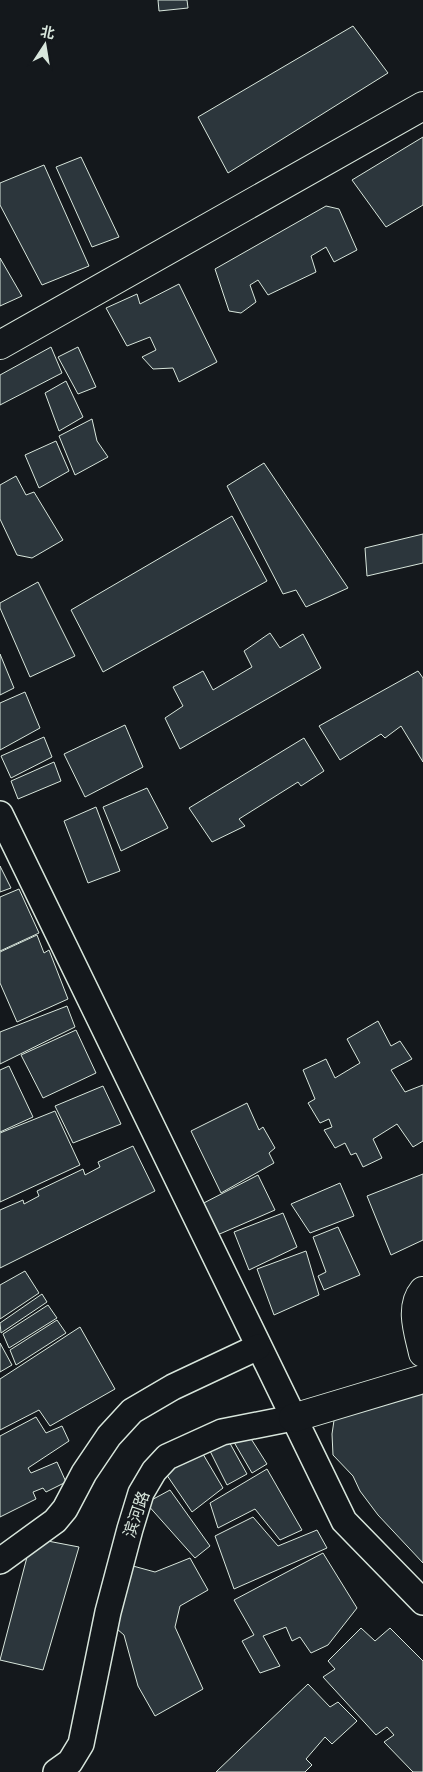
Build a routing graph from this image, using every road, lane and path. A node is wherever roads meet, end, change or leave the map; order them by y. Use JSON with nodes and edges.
{"nodes":[{"id":1,"x":423,"y":106,"type":"edge"},
{"id":2,"x":0,"y":345,"type":"edge"},
{"id":3,"x":0,"y":814,"type":"edge"},
{"id":4,"x":423,"y":1292,"type":"edge"},
{"id":5,"x":258,"y":1347,"type":"junction"},
{"id":6,"x":423,"y":1353,"type":"edge"},
{"id":7,"x":423,"y":1379,"type":"edge"},
{"id":8,"x":293,"y":1418,"type":"junction"},
{"id":9,"x":0,"y":1561,"type":"edge"},
{"id":10,"x":423,"y":1602,"type":"edge"},
{"id":11,"x":56,"y":1772,"type":"edge"}],
"edges":[{"from":1,"to":2,"type":"main road"},
{"from":3,"to":5,"type":"street"},
{"from":4,"to":6,"type":"main road"},
{"from":5,"to":8,"type":"street"},
{"from":5,"to":9,"type":"street"},
{"from":7,"to":8,"type":"main road","name":"滨河路"},
{"from":8,"to":10,"type":"street"},
{"from":8,"to":11,"type":"street","name":"滨河路"}]}
